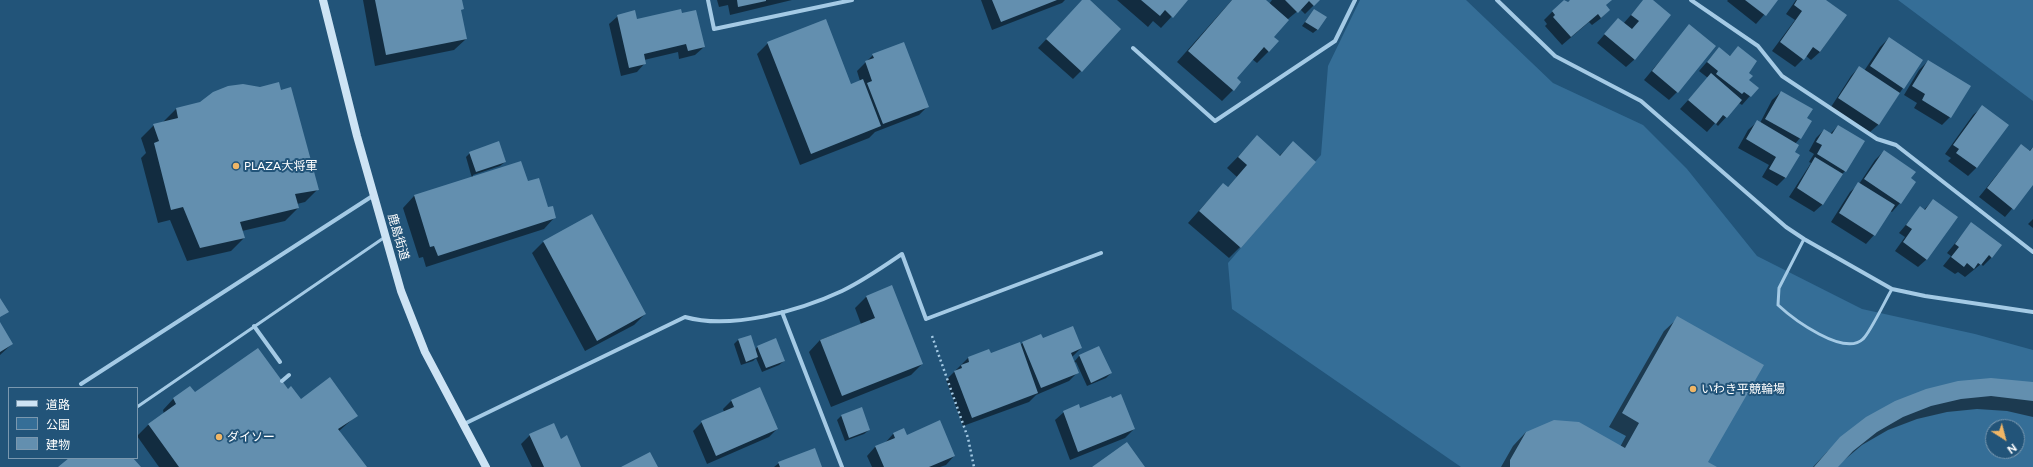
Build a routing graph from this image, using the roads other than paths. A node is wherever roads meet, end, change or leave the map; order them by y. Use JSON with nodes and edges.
{"nodes":[{"id":1,"x":323,"y":0,"type":"edge"},
{"id":2,"x":708,"y":0,"type":"edge"},
{"id":3,"x":852,"y":0,"type":"edge"},
{"id":4,"x":1354,"y":0,"type":"edge"},
{"id":5,"x":1497,"y":0,"type":"edge"},
{"id":6,"x":1691,"y":0,"type":"edge"},
{"id":7,"x":1133,"y":48,"type":"dead end"},
{"id":8,"x":374,"y":195,"type":"junction"},
{"id":9,"x":385,"y":237,"type":"junction"},
{"id":10,"x":1804,"y":239,"type":"junction"},
{"id":11,"x":2033,"y":252,"type":"edge"},
{"id":12,"x":1101,"y":253,"type":"dead end"},
{"id":13,"x":1892,"y":289,"type":"junction"},
{"id":14,"x":782,"y":312,"type":"junction"},
{"id":15,"x":2033,"y":312,"type":"edge"},
{"id":16,"x":254,"y":326,"type":"junction"},
{"id":17,"x":280,"y":362,"type":"dead end"},
{"id":18,"x":289,"y":375,"type":"dead end"},
{"id":19,"x":282,"y":380,"type":"dead end"},
{"id":20,"x":81,"y":384,"type":"dead end"},
{"id":21,"x":138,"y":406,"type":"edge"},
{"id":22,"x":464,"y":424,"type":"junction"},
{"id":23,"x":486,"y":467,"type":"edge"},
{"id":24,"x":842,"y":467,"type":"edge"}],
"edges":[{"from":1,"to":8,"type":"street","name":"鹿島街道"},
{"from":2,"to":3,"type":"street"},
{"from":4,"to":7,"type":"street"},
{"from":5,"to":10,"type":"street"},
{"from":6,"to":11,"type":"street"},
{"from":8,"to":9,"type":"street","name":"鹿島街道"},
{"from":8,"to":20,"type":"street"},
{"from":9,"to":16,"type":"lane"},
{"from":9,"to":22,"type":"street","name":"鹿島街道"},
{"from":10,"to":13,"type":"street"},
{"from":10,"to":13,"type":"lane"},
{"from":12,"to":14,"type":"street"},
{"from":13,"to":15,"type":"street"},
{"from":14,"to":22,"type":"street"},
{"from":14,"to":24,"type":"street"},
{"from":16,"to":17,"type":"street"},
{"from":16,"to":21,"type":"lane"},
{"from":18,"to":19,"type":"street"},
{"from":22,"to":23,"type":"street","name":"鹿島街道"}]}
